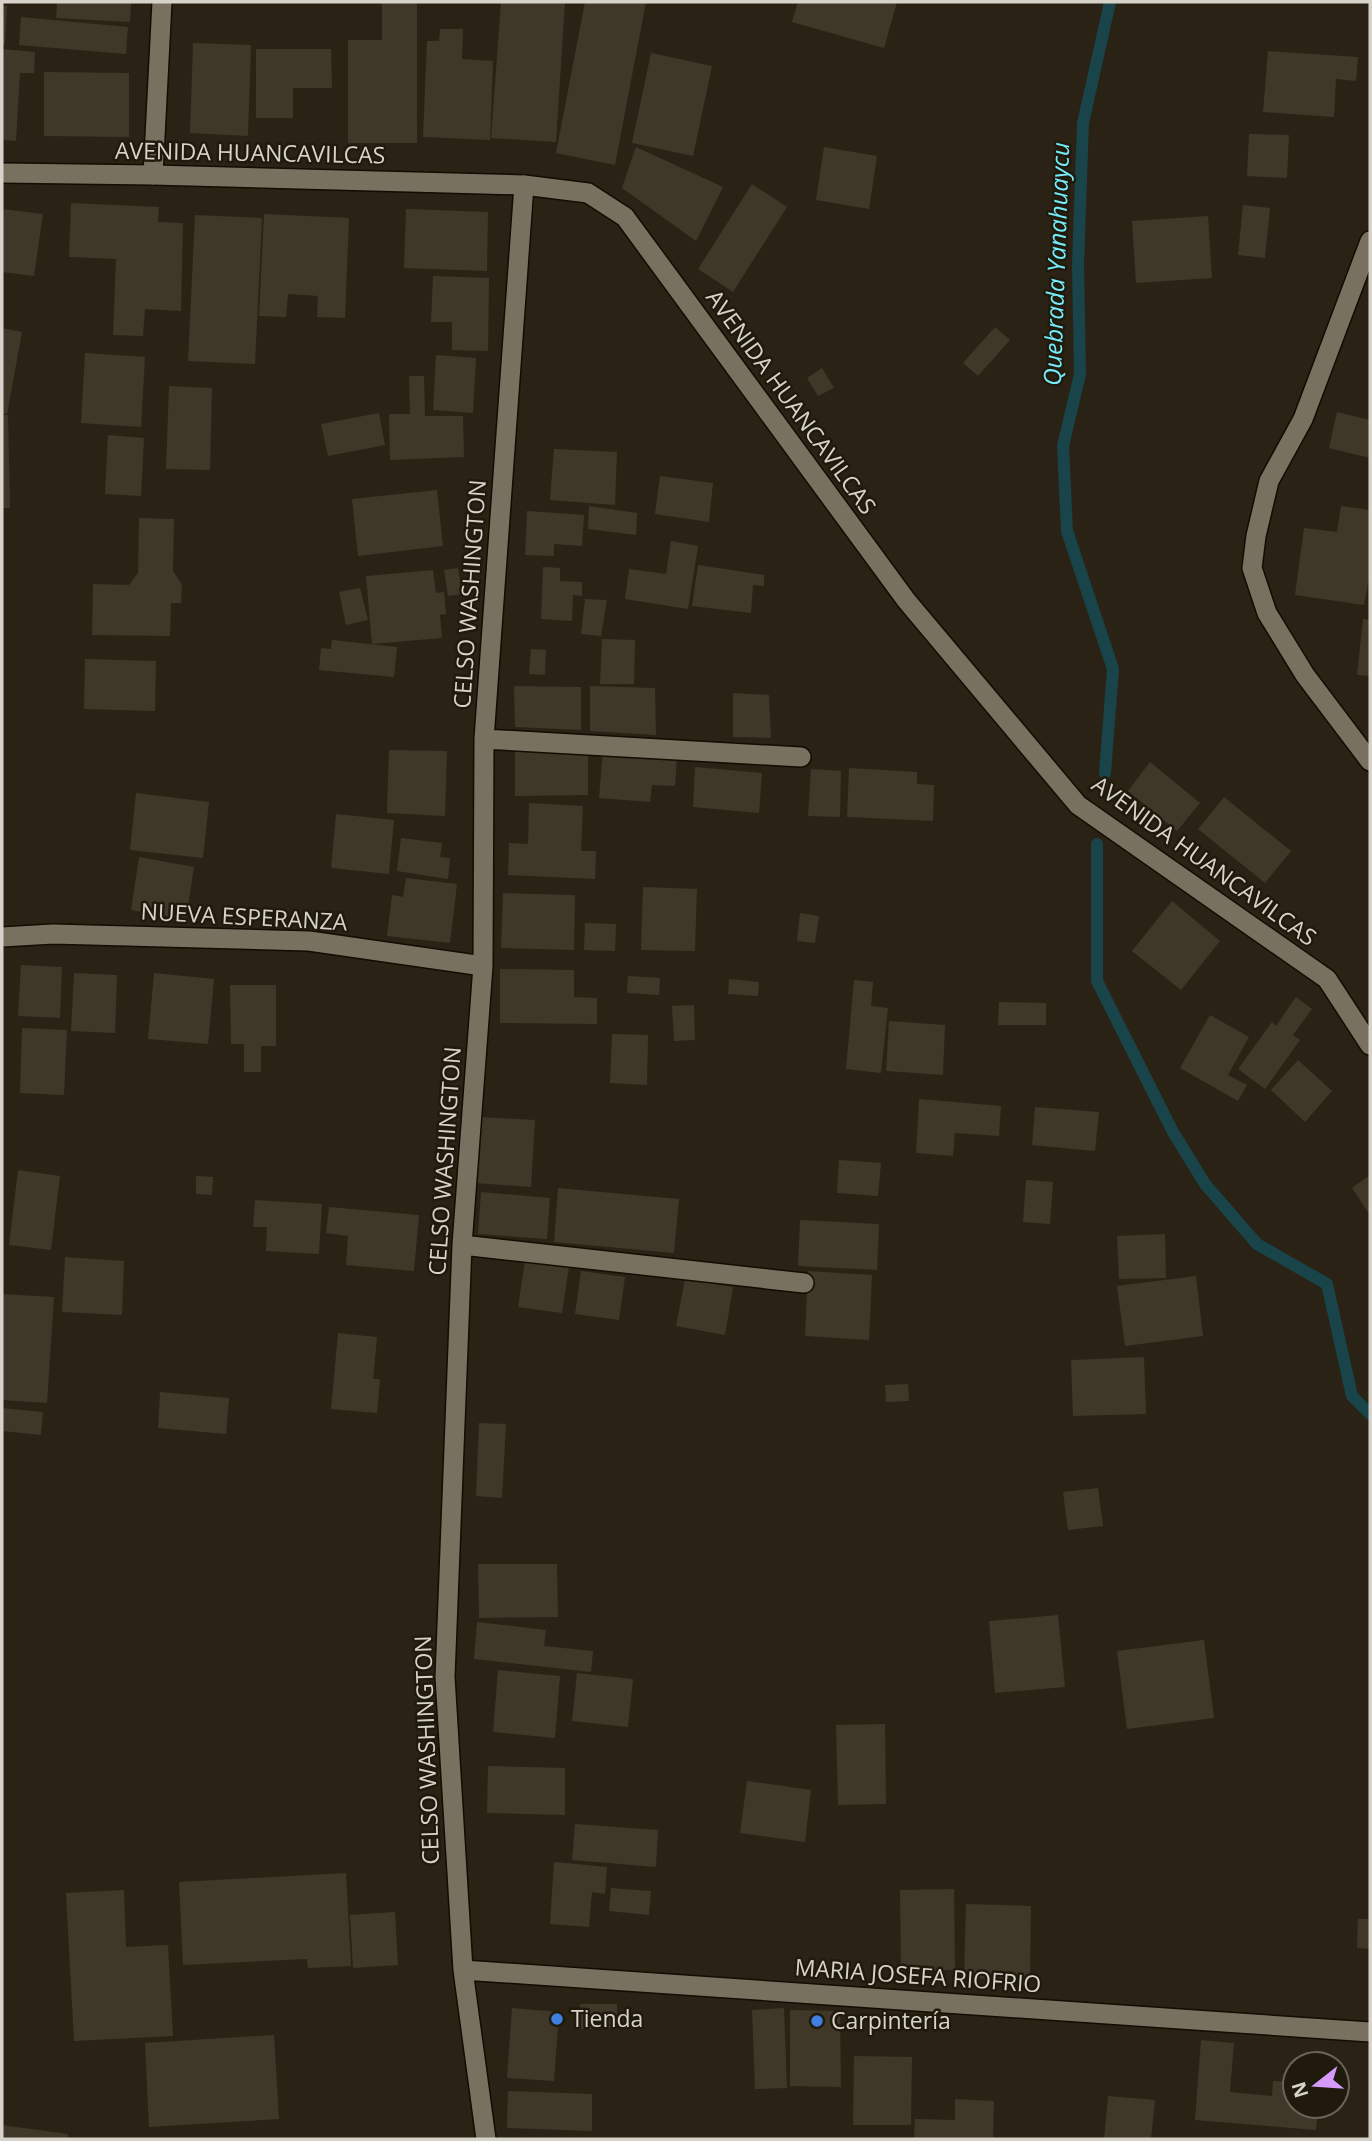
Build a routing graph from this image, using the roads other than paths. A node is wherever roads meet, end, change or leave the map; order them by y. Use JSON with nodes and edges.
{"nodes":[{"id":1,"x":162,"y":2,"type":"edge"},
{"id":2,"x":2,"y":173,"type":"edge"},
{"id":3,"x":153,"y":175,"type":"junction"},
{"id":4,"x":524,"y":185,"type":"junction"},
{"id":5,"x":1370,"y":241,"type":"edge"},
{"id":6,"x":484,"y":739,"type":"junction"},
{"id":7,"x":801,"y":757,"type":"dead end"},
{"id":8,"x":1370,"y":761,"type":"edge"},
{"id":9,"x":2,"y":937,"type":"edge"},
{"id":10,"x":483,"y":966,"type":"junction"},
{"id":11,"x":1370,"y":1045,"type":"edge"},
{"id":12,"x":462,"y":1245,"type":"junction"},
{"id":13,"x":804,"y":1283,"type":"dead end"},
{"id":14,"x":463,"y":1970,"type":"junction"},
{"id":15,"x":1370,"y":2032,"type":"edge"},
{"id":16,"x":486,"y":2139,"type":"edge"}],
"edges":[{"from":1,"to":3,"type":"street"},
{"from":2,"to":3,"type":"street","name":"AVENIDA HUANCAVILCAS"},
{"from":3,"to":4,"type":"street","name":"AVENIDA HUANCAVILCAS"},
{"from":4,"to":6,"type":"street","name":"CELSO WASHINGTON"},
{"from":4,"to":11,"type":"street","name":"AVENIDA HUANCAVILCAS"},
{"from":5,"to":8,"type":"street"},
{"from":6,"to":7,"type":"street"},
{"from":6,"to":10,"type":"street","name":"CELSO WASHINGTON"},
{"from":9,"to":10,"type":"street","name":"NUEVA ESPERANZA"},
{"from":10,"to":12,"type":"street","name":"CELSO WASHINGTON"},
{"from":12,"to":13,"type":"street"},
{"from":12,"to":14,"type":"street","name":"CELSO WASHINGTON"},
{"from":14,"to":15,"type":"street","name":"MARIA JOSEFA RIOFRIO"},
{"from":14,"to":16,"type":"street","name":"CELSO WASHINGTON"}]}
